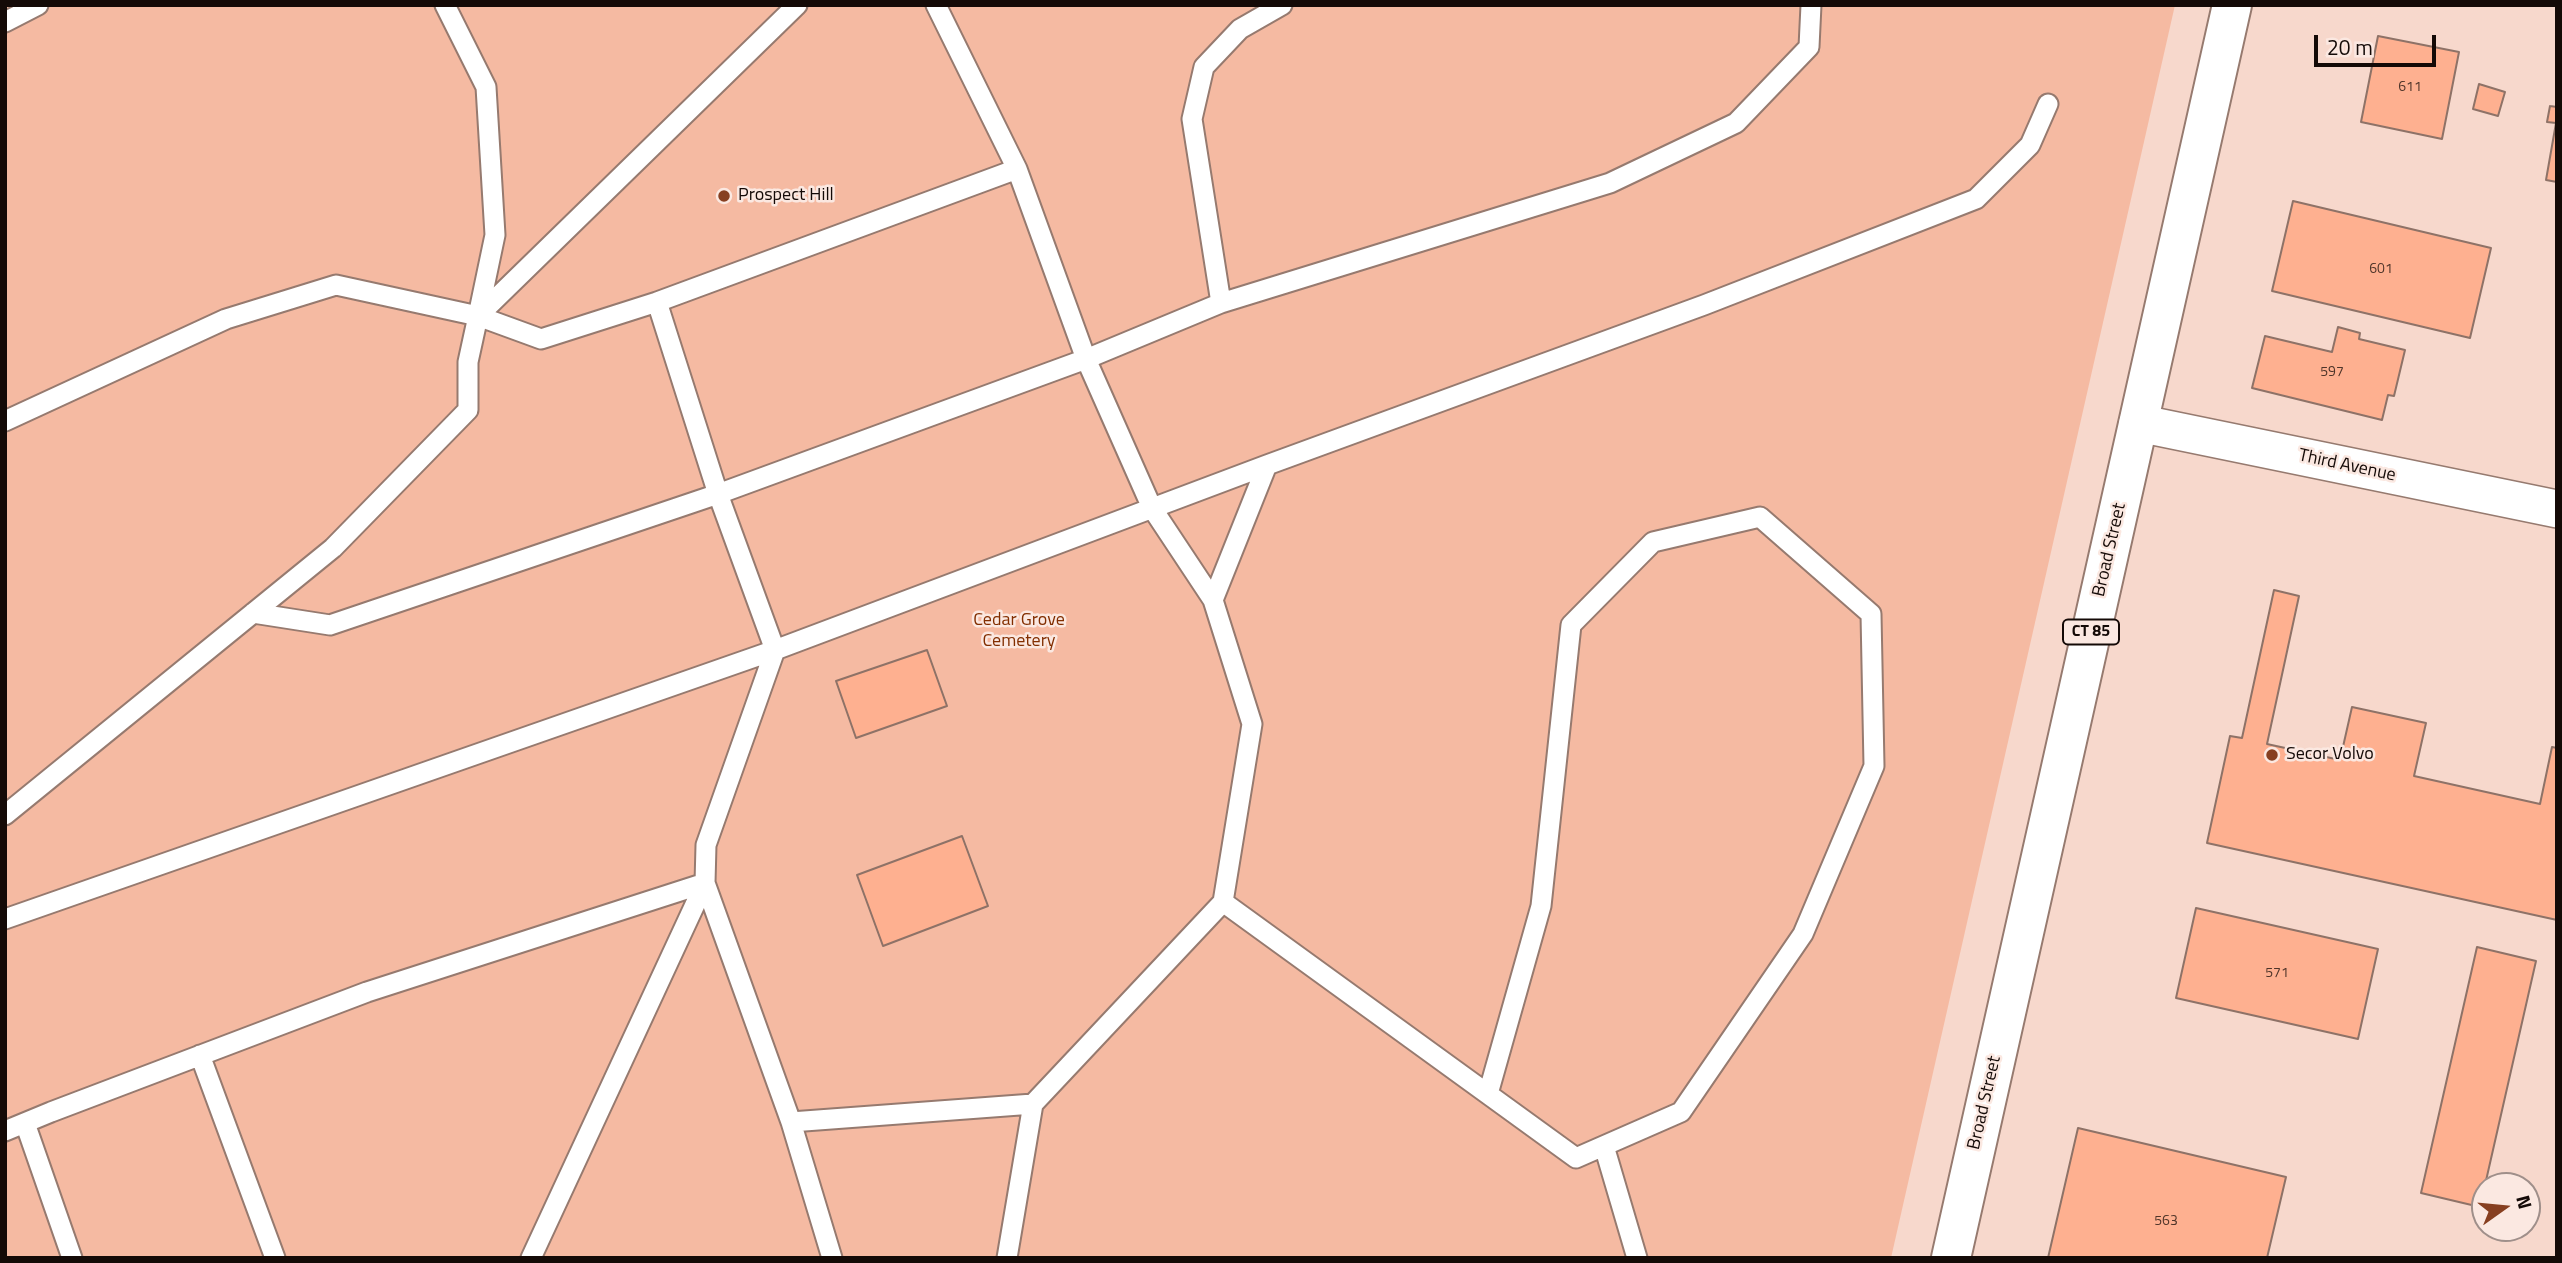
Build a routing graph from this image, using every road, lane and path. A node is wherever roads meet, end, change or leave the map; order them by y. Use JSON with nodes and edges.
{"nodes":[{"id":1,"x":38,"y":5,"type":"edge"},
{"id":2,"x":445,"y":5,"type":"edge"},
{"id":3,"x":797,"y":5,"type":"edge"},
{"id":4,"x":936,"y":5,"type":"edge"},
{"id":5,"x":1282,"y":5,"type":"edge"},
{"id":6,"x":1811,"y":5,"type":"edge"},
{"id":7,"x":2232,"y":5,"type":"edge"},
{"id":8,"x":5,"y":22,"type":"edge"},
{"id":9,"x":2048,"y":104,"type":"dead end"},
{"id":10,"x":1017,"y":169,"type":"junction"},
{"id":11,"x":657,"y":302,"type":"junction"},
{"id":12,"x":1221,"y":303,"type":"junction"},
{"id":13,"x":478,"y":316,"type":"junction"},
{"id":14,"x":1087,"y":359,"type":"junction"},
{"id":15,"x":5,"y":421,"type":"edge"},
{"id":16,"x":2138,"y":423,"type":"junction"},
{"id":17,"x":1267,"y":465,"type":"junction"},
{"id":18,"x":718,"y":494,"type":"junction"},
{"id":19,"x":1152,"y":508,"type":"junction"},
{"id":20,"x":2557,"y":509,"type":"edge"},
{"id":21,"x":1213,"y":600,"type":"junction"},
{"id":22,"x":253,"y":613,"type":"junction"},
{"id":23,"x":775,"y":650,"type":"junction"},
{"id":24,"x":5,"y":816,"type":"edge"},
{"id":25,"x":705,"y":883,"type":"junction"},
{"id":26,"x":1223,"y":902,"type":"junction"},
{"id":27,"x":5,"y":919,"type":"edge"},
{"id":28,"x":200,"y":1055,"type":"junction"},
{"id":29,"x":1488,"y":1094,"type":"junction"},
{"id":30,"x":1033,"y":1104,"type":"junction"},
{"id":31,"x":791,"y":1122,"type":"junction"},
{"id":32,"x":25,"y":1123,"type":"junction"},
{"id":33,"x":5,"y":1131,"type":"edge"},
{"id":34,"x":1604,"y":1146,"type":"junction"},
{"id":35,"x":72,"y":1258,"type":"edge"},
{"id":36,"x":275,"y":1258,"type":"edge"},
{"id":37,"x":531,"y":1258,"type":"edge"},
{"id":38,"x":832,"y":1258,"type":"edge"},
{"id":39,"x":1007,"y":1258,"type":"edge"},
{"id":40,"x":1637,"y":1258,"type":"edge"},
{"id":41,"x":1951,"y":1258,"type":"edge"}],
"edges":[{"from":1,"to":8,"type":"lane"},
{"from":2,"to":13,"type":"lane"},
{"from":3,"to":13,"type":"lane"},
{"from":4,"to":10,"type":"lane"},
{"from":5,"to":12,"type":"lane"},
{"from":6,"to":12,"type":"lane"},
{"from":7,"to":16,"type":"main road","name":"Broad Street","number":"CT 85"},
{"from":9,"to":17,"type":"lane"},
{"from":10,"to":11,"type":"lane"},
{"from":10,"to":14,"type":"lane"},
{"from":11,"to":13,"type":"lane"},
{"from":11,"to":18,"type":"lane"},
{"from":12,"to":14,"type":"lane"},
{"from":13,"to":15,"type":"lane"},
{"from":13,"to":22,"type":"lane"},
{"from":14,"to":18,"type":"lane"},
{"from":14,"to":19,"type":"lane"},
{"from":16,"to":20,"type":"street","name":"Third Avenue"},
{"from":16,"to":41,"type":"main road","name":"Broad Street","number":"CT 85"},
{"from":17,"to":19,"type":"lane"},
{"from":17,"to":21,"type":"lane"},
{"from":18,"to":22,"type":"lane"},
{"from":18,"to":23,"type":"lane"},
{"from":19,"to":21,"type":"lane"},
{"from":19,"to":23,"type":"lane"},
{"from":21,"to":26,"type":"lane"},
{"from":22,"to":24,"type":"lane"},
{"from":23,"to":25,"type":"lane"},
{"from":23,"to":27,"type":"lane"},
{"from":25,"to":28,"type":"lane"},
{"from":25,"to":31,"type":"lane"},
{"from":25,"to":37,"type":"lane"},
{"from":26,"to":29,"type":"lane"},
{"from":26,"to":30,"type":"lane"},
{"from":28,"to":32,"type":"lane"},
{"from":28,"to":36,"type":"lane"},
{"from":29,"to":34,"type":"lane"},
{"from":29,"to":34,"type":"lane"},
{"from":30,"to":31,"type":"lane"},
{"from":30,"to":39,"type":"lane"},
{"from":31,"to":38,"type":"lane"},
{"from":32,"to":33,"type":"lane"},
{"from":32,"to":35,"type":"lane"},
{"from":34,"to":40,"type":"lane"}]}
